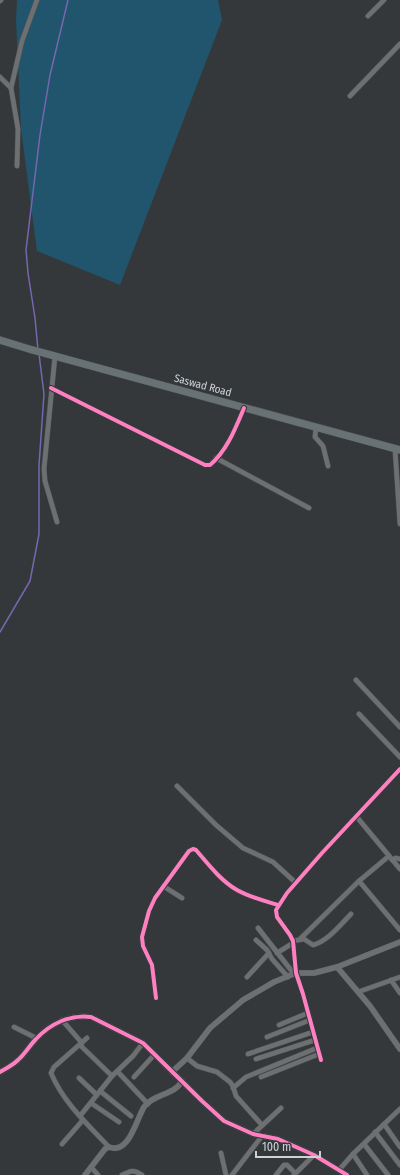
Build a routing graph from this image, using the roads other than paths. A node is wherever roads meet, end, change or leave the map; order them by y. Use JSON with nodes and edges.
{"nodes":[{"id":1,"x":37,"y":0,"type":"edge"},
{"id":2,"x":384,"y":0,"type":"edge"},
{"id":3,"x":368,"y":16,"type":"dead end"},
{"id":4,"x":400,"y":44,"type":"edge"},
{"id":5,"x":0,"y":77,"type":"edge"},
{"id":6,"x":11,"y":88,"type":"junction"},
{"id":7,"x":350,"y":96,"type":"dead end"},
{"id":8,"x":16,"y":166,"type":"dead end"},
{"id":9,"x":0,"y":340,"type":"edge"},
{"id":10,"x":55,"y":356,"type":"junction"},
{"id":11,"x":51,"y":388,"type":"junction"},
{"id":12,"x":244,"y":408,"type":"junction"},
{"id":13,"x":316,"y":427,"type":"junction"},
{"id":14,"x":397,"y":449,"type":"edge"},
{"id":15,"x":216,"y":458,"type":"junction"},
{"id":16,"x":328,"y":466,"type":"dead end"},
{"id":17,"x":309,"y":508,"type":"dead end"},
{"id":18,"x":57,"y":522,"type":"dead end"},
{"id":19,"x":400,"y":524,"type":"edge"},
{"id":20,"x":356,"y":680,"type":"dead end"},
{"id":21,"x":359,"y":714,"type":"dead end"},
{"id":22,"x":400,"y":727,"type":"edge"},
{"id":23,"x":400,"y":757,"type":"edge"},
{"id":24,"x":400,"y":769,"type":"edge"},
{"id":25,"x":177,"y":786,"type":"dead end"},
{"id":26,"x":356,"y":816,"type":"junction"},
{"id":27,"x":391,"y":858,"type":"junction"},
{"id":28,"x":400,"y":859,"type":"edge"},
{"id":29,"x":400,"y":869,"type":"edge"},
{"id":30,"x":359,"y":881,"type":"junction"},
{"id":31,"x":296,"y":883,"type":"junction"},
{"id":32,"x":163,"y":886,"type":"junction"},
{"id":33,"x":182,"y":898,"type":"dead end"},
{"id":34,"x":278,"y":905,"type":"junction"},
{"id":35,"x":351,"y":914,"type":"dead end"},
{"id":36,"x":258,"y":928,"type":"dead end"},
{"id":37,"x":400,"y":930,"type":"edge"},
{"id":38,"x":300,"y":939,"type":"junction"},
{"id":39,"x":256,"y":940,"type":"dead end"},
{"id":40,"x":293,"y":942,"type":"junction"},
{"id":41,"x":400,"y":942,"type":"edge"},
{"id":42,"x":269,"y":953,"type":"junction"},
{"id":43,"x":277,"y":954,"type":"junction"},
{"id":44,"x":337,"y":967,"type":"junction"},
{"id":45,"x":295,"y":974,"type":"junction"},
{"id":46,"x":247,"y":976,"type":"dead end"},
{"id":47,"x":288,"y":977,"type":"junction"},
{"id":48,"x":400,"y":977,"type":"edge"},
{"id":49,"x":391,"y":980,"type":"junction"},
{"id":50,"x":358,"y":992,"type":"junction"},
{"id":51,"x":400,"y":993,"type":"edge"},
{"id":52,"x":156,"y":998,"type":"dead end"},
{"id":53,"x":308,"y":1013,"type":"junction"},
{"id":54,"x":62,"y":1020,"type":"junction"},
{"id":55,"x":310,"y":1020,"type":"junction"},
{"id":56,"x":279,"y":1025,"type":"dead end"},
{"id":57,"x":14,"y":1027,"type":"dead end"},
{"id":58,"x":313,"y":1032,"type":"junction"},
{"id":59,"x":267,"y":1037,"type":"dead end"},
{"id":60,"x":36,"y":1038,"type":"junction"},
{"id":61,"x":87,"y":1038,"type":"dead end"},
{"id":62,"x":315,"y":1040,"type":"junction"},
{"id":63,"x":143,"y":1043,"type":"junction"},
{"id":64,"x":81,"y":1044,"type":"junction"},
{"id":65,"x":317,"y":1048,"type":"junction"},
{"id":66,"x":400,"y":1050,"type":"edge"},
{"id":67,"x":155,"y":1054,"type":"junction"},
{"id":68,"x":248,"y":1054,"type":"dead end"},
{"id":69,"x":319,"y":1054,"type":"junction"},
{"id":70,"x":187,"y":1058,"type":"junction"},
{"id":71,"x":256,"y":1059,"type":"dead end"},
{"id":72,"x":320,"y":1060,"type":"dead end"},
{"id":73,"x":0,"y":1072,"type":"edge"},
{"id":74,"x":118,"y":1072,"type":"junction"},
{"id":75,"x":172,"y":1072,"type":"junction"},
{"id":76,"x":112,"y":1076,"type":"junction"},
{"id":77,"x":134,"y":1077,"type":"dead end"},
{"id":78,"x":79,"y":1078,"type":"dead end"},
{"id":79,"x":261,"y":1078,"type":"dead end"},
{"id":80,"x":182,"y":1081,"type":"junction"},
{"id":81,"x":233,"y":1088,"type":"junction"},
{"id":82,"x":98,"y":1093,"type":"junction"},
{"id":83,"x":91,"y":1103,"type":"junction"},
{"id":84,"x":148,"y":1104,"type":"junction"},
{"id":85,"x":281,"y":1108,"type":"dead end"},
{"id":86,"x":400,"y":1109,"type":"edge"},
{"id":87,"x":131,"y":1116,"type":"dead end"},
{"id":88,"x":82,"y":1118,"type":"junction"},
{"id":89,"x":119,"y":1122,"type":"dead end"},
{"id":90,"x":384,"y":1124,"type":"junction"},
{"id":91,"x":262,"y":1125,"type":"junction"},
{"id":92,"x":375,"y":1132,"type":"junction"},
{"id":93,"x":253,"y":1134,"type":"junction"},
{"id":94,"x":262,"y":1136,"type":"junction"},
{"id":95,"x":62,"y":1144,"type":"dead end"},
{"id":96,"x":364,"y":1144,"type":"junction"},
{"id":97,"x":109,"y":1147,"type":"junction"},
{"id":98,"x":400,"y":1147,"type":"edge"},
{"id":99,"x":221,"y":1153,"type":"dead end"},
{"id":100,"x":352,"y":1154,"type":"junction"},
{"id":101,"x":314,"y":1155,"type":"junction"},
{"id":102,"x":400,"y":1165,"type":"edge"},
{"id":103,"x":91,"y":1167,"type":"junction"},
{"id":104,"x":339,"y":1170,"type":"junction"},
{"id":105,"x":294,"y":1174,"type":"edge"},
{"id":106,"x":85,"y":1175,"type":"edge"},
{"id":107,"x":98,"y":1175,"type":"edge"},
{"id":108,"x":122,"y":1175,"type":"edge"},
{"id":109,"x":142,"y":1175,"type":"edge"},
{"id":110,"x":226,"y":1175,"type":"edge"},
{"id":111,"x":232,"y":1175,"type":"edge"},
{"id":112,"x":276,"y":1175,"type":"edge"},
{"id":113,"x":347,"y":1175,"type":"edge"},
{"id":114,"x":367,"y":1175,"type":"edge"},
{"id":115,"x":388,"y":1175,"type":"edge"}],
"edges":[{"from":1,"to":6,"type":"street"},
{"from":2,"to":3,"type":"street"},
{"from":4,"to":7,"type":"street"},
{"from":5,"to":6,"type":"street"},
{"from":6,"to":8,"type":"street"},
{"from":9,"to":10,"type":"highway","name":"Saswad Road"},
{"from":10,"to":11,"type":"street"},
{"from":10,"to":12,"type":"highway","name":"Saswad Road"},
{"from":11,"to":15,"type":"street"},
{"from":11,"to":18,"type":"street"},
{"from":12,"to":13,"type":"highway","name":"Saswad Road"},
{"from":12,"to":15,"type":"street"},
{"from":13,"to":14,"type":"highway","name":"Saswad Road"},
{"from":13,"to":16,"type":"street"},
{"from":14,"to":19,"type":"street"},
{"from":15,"to":17,"type":"street"},
{"from":20,"to":22,"type":"street"},
{"from":21,"to":23,"type":"street"},
{"from":24,"to":26,"type":"street"},
{"from":25,"to":31,"type":"street"},
{"from":26,"to":27,"type":"street"},
{"from":26,"to":31,"type":"street"},
{"from":27,"to":28,"type":"street"},
{"from":27,"to":29,"type":"street"},
{"from":27,"to":30,"type":"street"},
{"from":30,"to":37,"type":"street"},
{"from":30,"to":38,"type":"street"},
{"from":31,"to":34,"type":"street"},
{"from":32,"to":33,"type":"street"},
{"from":32,"to":34,"type":"street"},
{"from":32,"to":52,"type":"street"},
{"from":34,"to":40,"type":"street"},
{"from":35,"to":38,"type":"street"},
{"from":36,"to":43,"type":"street"},
{"from":38,"to":40,"type":"street"},
{"from":39,"to":42,"type":"street"},
{"from":40,"to":43,"type":"street"},
{"from":40,"to":45,"type":"street"},
{"from":41,"to":44,"type":"street"},
{"from":42,"to":46,"type":"street"},
{"from":42,"to":47,"type":"street"},
{"from":43,"to":45,"type":"street"},
{"from":44,"to":45,"type":"street"},
{"from":44,"to":50,"type":"street"},
{"from":45,"to":47,"type":"street"},
{"from":45,"to":53,"type":"street"},
{"from":47,"to":70,"type":"street"},
{"from":48,"to":49,"type":"street"},
{"from":49,"to":50,"type":"street"},
{"from":49,"to":51,"type":"street"},
{"from":50,"to":66,"type":"street"},
{"from":53,"to":55,"type":"street"},
{"from":53,"to":56,"type":"street"},
{"from":54,"to":60,"type":"street"},
{"from":54,"to":63,"type":"street"},
{"from":54,"to":64,"type":"street"},
{"from":55,"to":58,"type":"street"},
{"from":55,"to":59,"type":"street"},
{"from":57,"to":60,"type":"street"},
{"from":58,"to":62,"type":"street"},
{"from":58,"to":68,"type":"street"},
{"from":60,"to":73,"type":"street"},
{"from":61,"to":64,"type":"street"},
{"from":62,"to":65,"type":"street"},
{"from":62,"to":71,"type":"street"},
{"from":63,"to":67,"type":"street"},
{"from":63,"to":74,"type":"street"},
{"from":64,"to":76,"type":"street"},
{"from":64,"to":88,"type":"street"},
{"from":65,"to":69,"type":"street"},
{"from":65,"to":81,"type":"street"},
{"from":67,"to":75,"type":"street"},
{"from":67,"to":77,"type":"street"},
{"from":69,"to":72,"type":"street"},
{"from":69,"to":79,"type":"street"},
{"from":70,"to":75,"type":"street"},
{"from":70,"to":81,"type":"street"},
{"from":74,"to":76,"type":"street"},
{"from":74,"to":84,"type":"street"},
{"from":75,"to":80,"type":"street"},
{"from":76,"to":82,"type":"street"},
{"from":78,"to":82,"type":"street"},
{"from":80,"to":84,"type":"street"},
{"from":80,"to":93,"type":"street"},
{"from":81,"to":91,"type":"street"},
{"from":82,"to":83,"type":"street"},
{"from":82,"to":87,"type":"street"},
{"from":83,"to":88,"type":"street"},
{"from":83,"to":89,"type":"street"},
{"from":84,"to":97,"type":"street"},
{"from":85,"to":91,"type":"street"},
{"from":86,"to":90,"type":"street"},
{"from":88,"to":95,"type":"street"},
{"from":88,"to":97,"type":"street"},
{"from":90,"to":92,"type":"street"},
{"from":90,"to":98,"type":"street"},
{"from":91,"to":93,"type":"street"},
{"from":92,"to":96,"type":"street"},
{"from":92,"to":102,"type":"street"},
{"from":93,"to":94,"type":"street"},
{"from":94,"to":101,"type":"street"},
{"from":94,"to":111,"type":"street"},
{"from":96,"to":100,"type":"street"},
{"from":96,"to":115,"type":"street"},
{"from":97,"to":103,"type":"street"},
{"from":99,"to":110,"type":"street"},
{"from":100,"to":104,"type":"street"},
{"from":100,"to":114,"type":"street"},
{"from":101,"to":104,"type":"street"},
{"from":101,"to":105,"type":"street"},
{"from":103,"to":106,"type":"street"},
{"from":103,"to":107,"type":"street"},
{"from":104,"to":113,"type":"street"},
{"from":105,"to":112,"type":"street"},
{"from":108,"to":109,"type":"street"}]}
